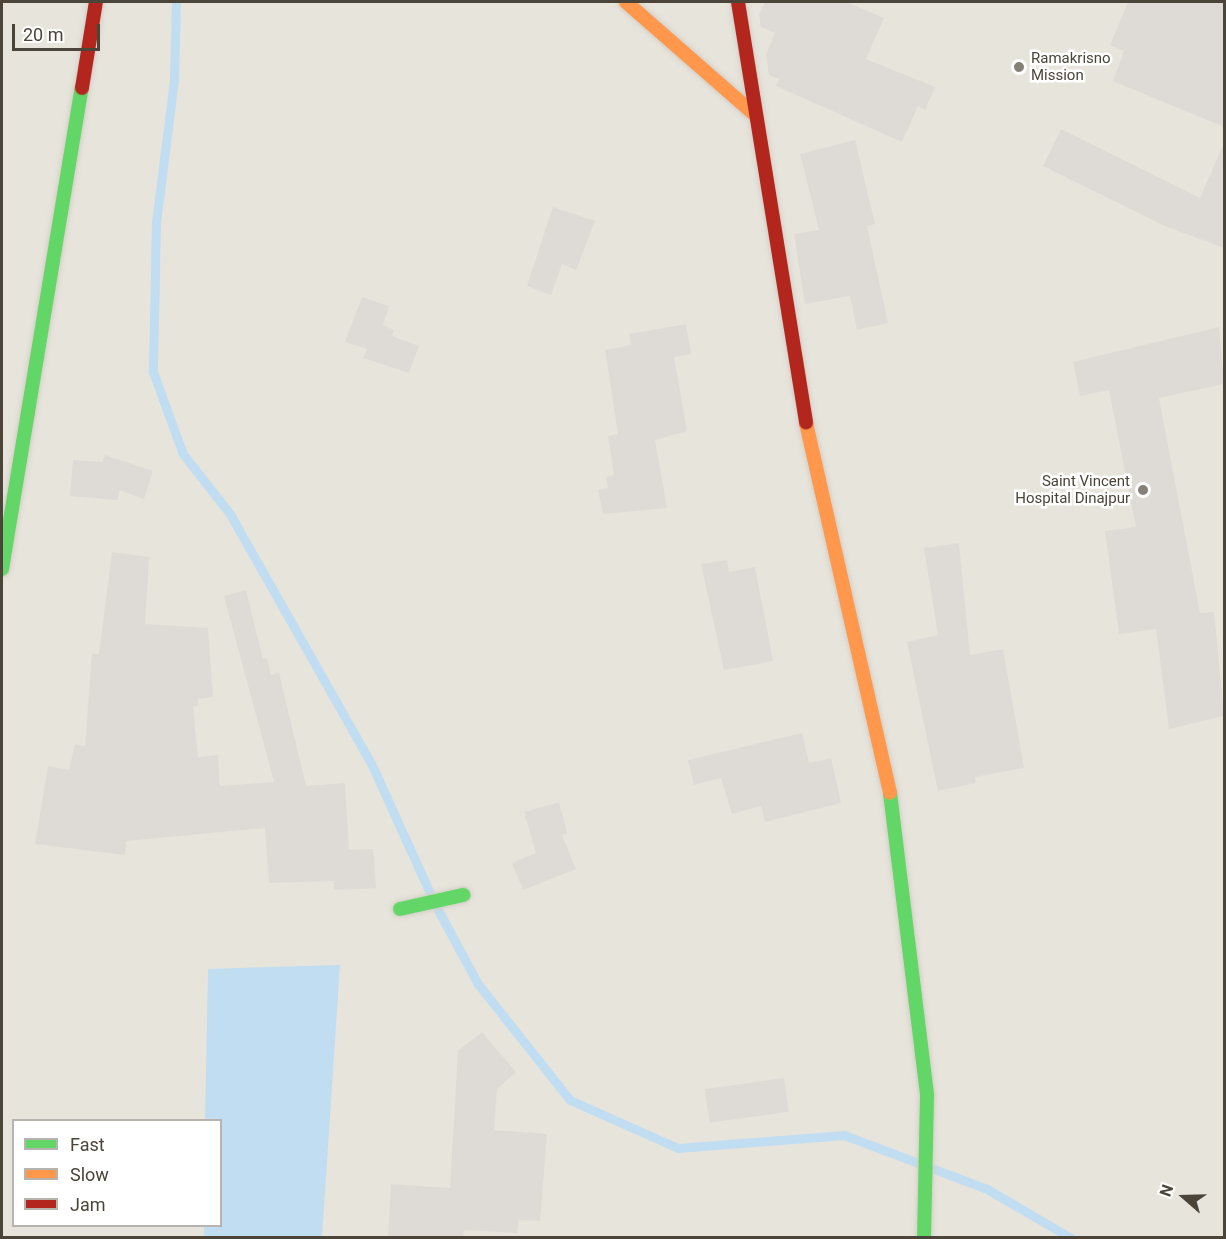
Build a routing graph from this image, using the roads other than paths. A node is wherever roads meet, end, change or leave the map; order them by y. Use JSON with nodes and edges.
{"nodes":[{"id":1,"x":96,"y":2,"type":"edge"},
{"id":2,"x":626,"y":2,"type":"edge"},
{"id":3,"x":738,"y":2,"type":"edge"},
{"id":4,"x":756,"y":116,"type":"junction"},
{"id":5,"x":2,"y":569,"type":"edge"},
{"id":6,"x":463,"y":895,"type":"dead end"},
{"id":7,"x":400,"y":909,"type":"dead end"},
{"id":8,"x":924,"y":1238,"type":"edge"}],
"edges":[{"from":1,"to":5,"type":"street"},
{"from":2,"to":4,"type":"street"},
{"from":3,"to":4,"type":"street"},
{"from":4,"to":8,"type":"street"},
{"from":6,"to":7,"type":"street"}]}
